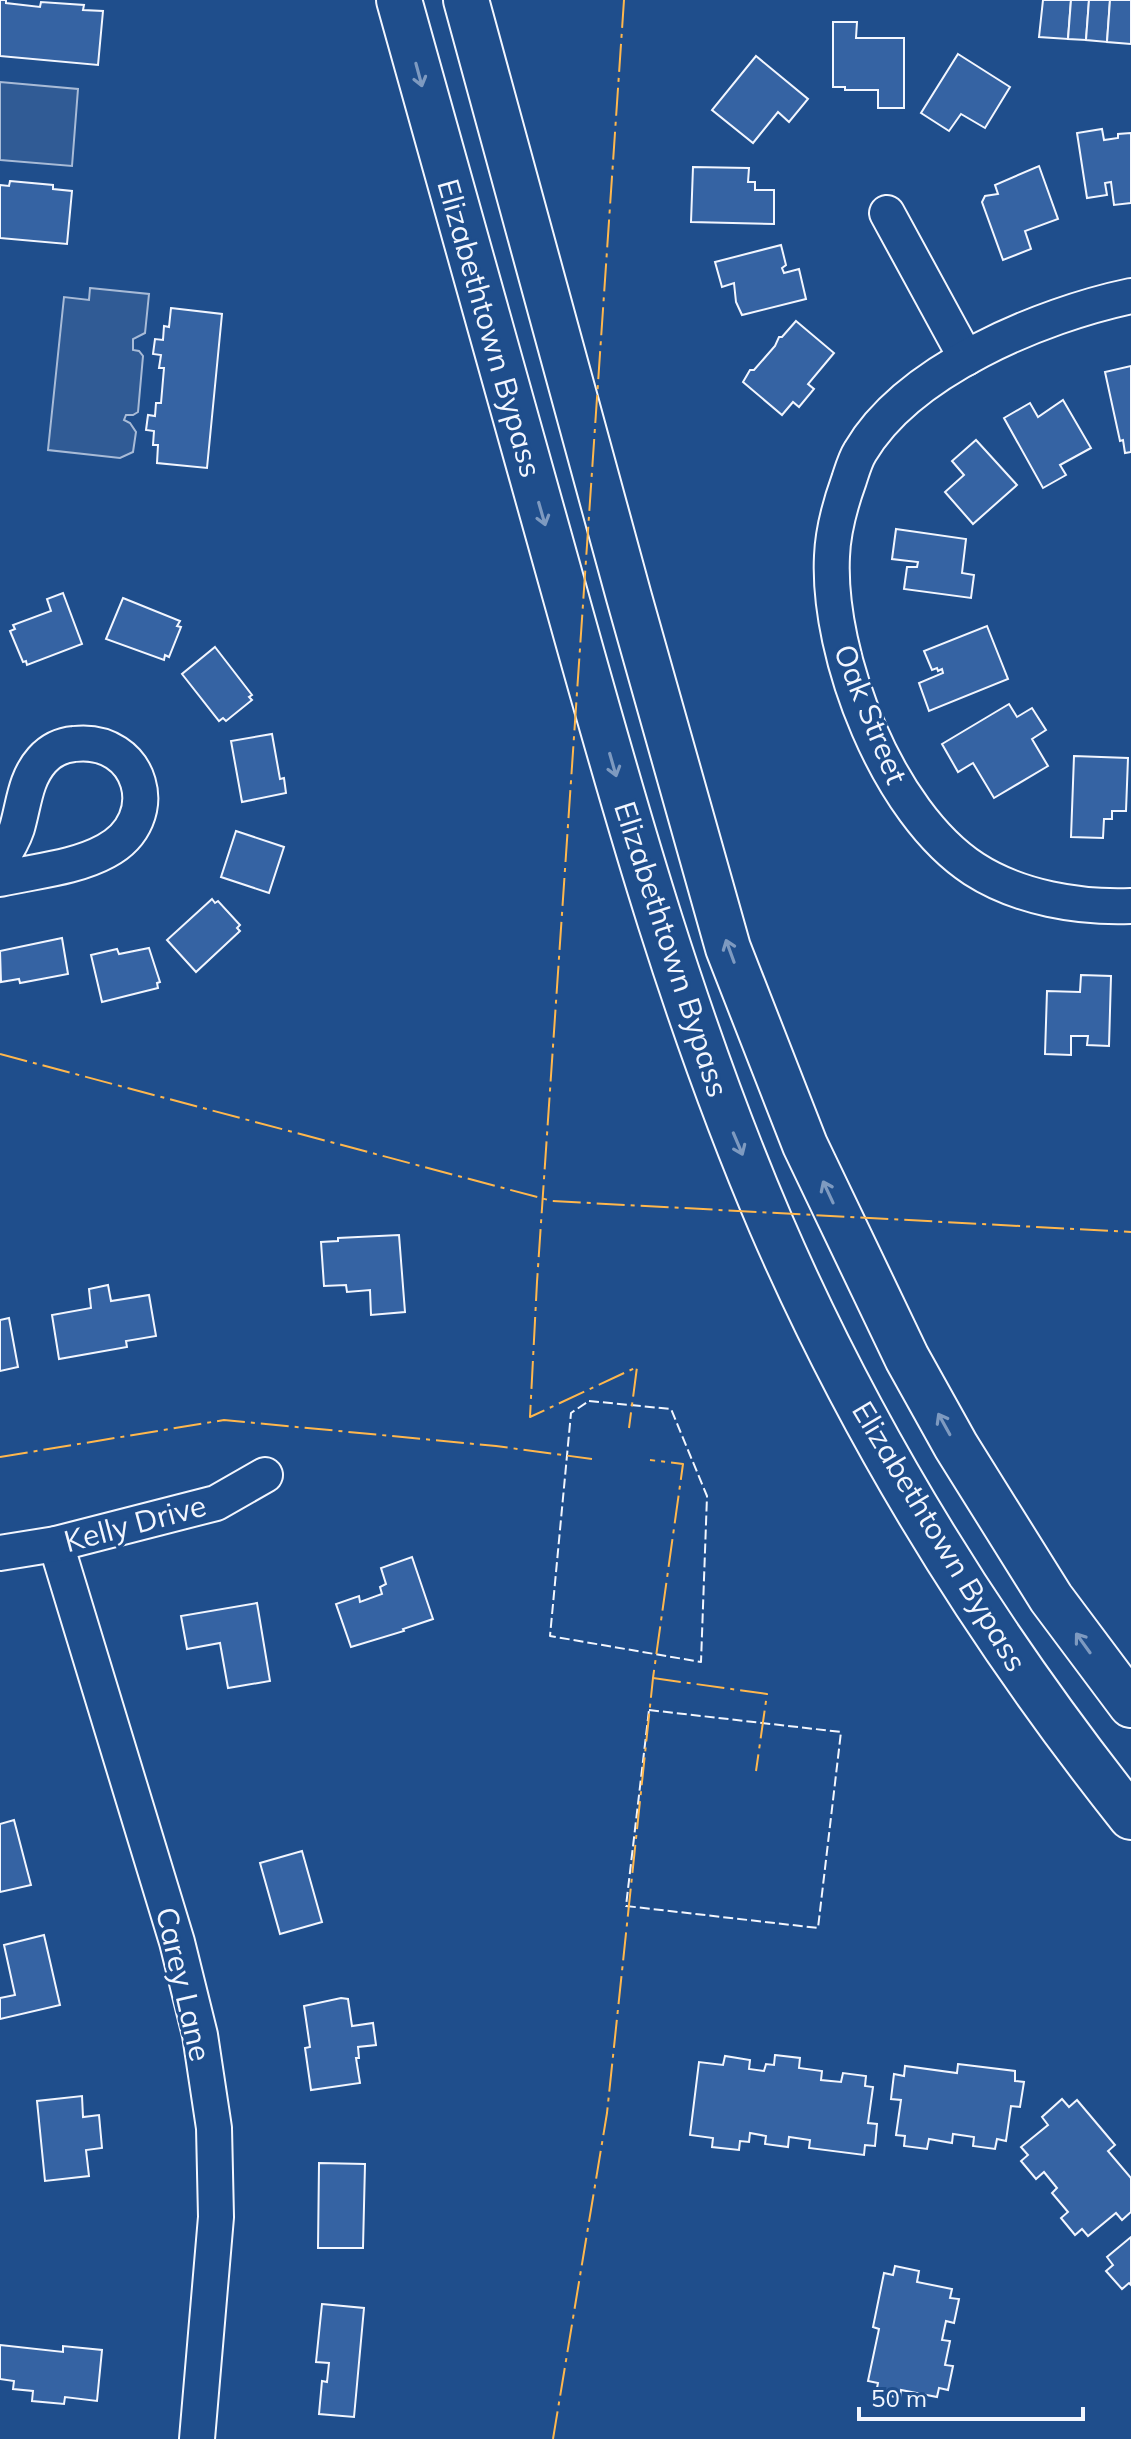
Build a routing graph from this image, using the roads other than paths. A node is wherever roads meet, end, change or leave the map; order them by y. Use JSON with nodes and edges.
{"nodes":[{"id":1,"x":399,"y":0,"type":"edge"},
{"id":2,"x":466,"y":0,"type":"edge"},
{"id":3,"x":887,"y":213,"type":"dead end"},
{"id":4,"x":1131,"y":296,"type":"edge"},
{"id":5,"x":966,"y":358,"type":"junction"},
{"id":6,"x":0,"y":860,"type":"edge"},
{"id":7,"x":0,"y":879,"type":"edge"},
{"id":8,"x":1131,"y":906,"type":"edge"},
{"id":9,"x":265,"y":1475,"type":"dead end"},
{"id":10,"x":56,"y":1544,"type":"junction"},
{"id":11,"x":0,"y":1553,"type":"edge"},
{"id":12,"x":1131,"y":1705,"type":"edge"},
{"id":13,"x":1099,"y":1777,"type":"junction"},
{"id":14,"x":1131,"y":1817,"type":"edge"},
{"id":15,"x":1131,"y":1832,"type":"edge"},
{"id":16,"x":197,"y":2439,"type":"edge"}],
"edges":[{"from":1,"to":13,"type":"highway","name":"Elizabethtown Bypass","one_way":true},
{"from":12,"to":2,"type":"highway","name":"Elizabethtown Bypass","one_way":true},
{"from":3,"to":5,"type":"street"},
{"from":4,"to":5,"type":"street","name":"Oak Street"},
{"from":5,"to":8,"type":"street","name":"Oak Street"},
{"from":6,"to":7,"type":"street"},
{"from":9,"to":10,"type":"street","name":"Kelly Drive"},
{"from":10,"to":11,"type":"street","name":"Kelly Drive"},
{"from":10,"to":16,"type":"street","name":"Carey Lane"},
{"from":13,"to":14,"type":"highway","name":"Elizabethtown Bypass"},
{"from":13,"to":15,"type":"highway"}]}
